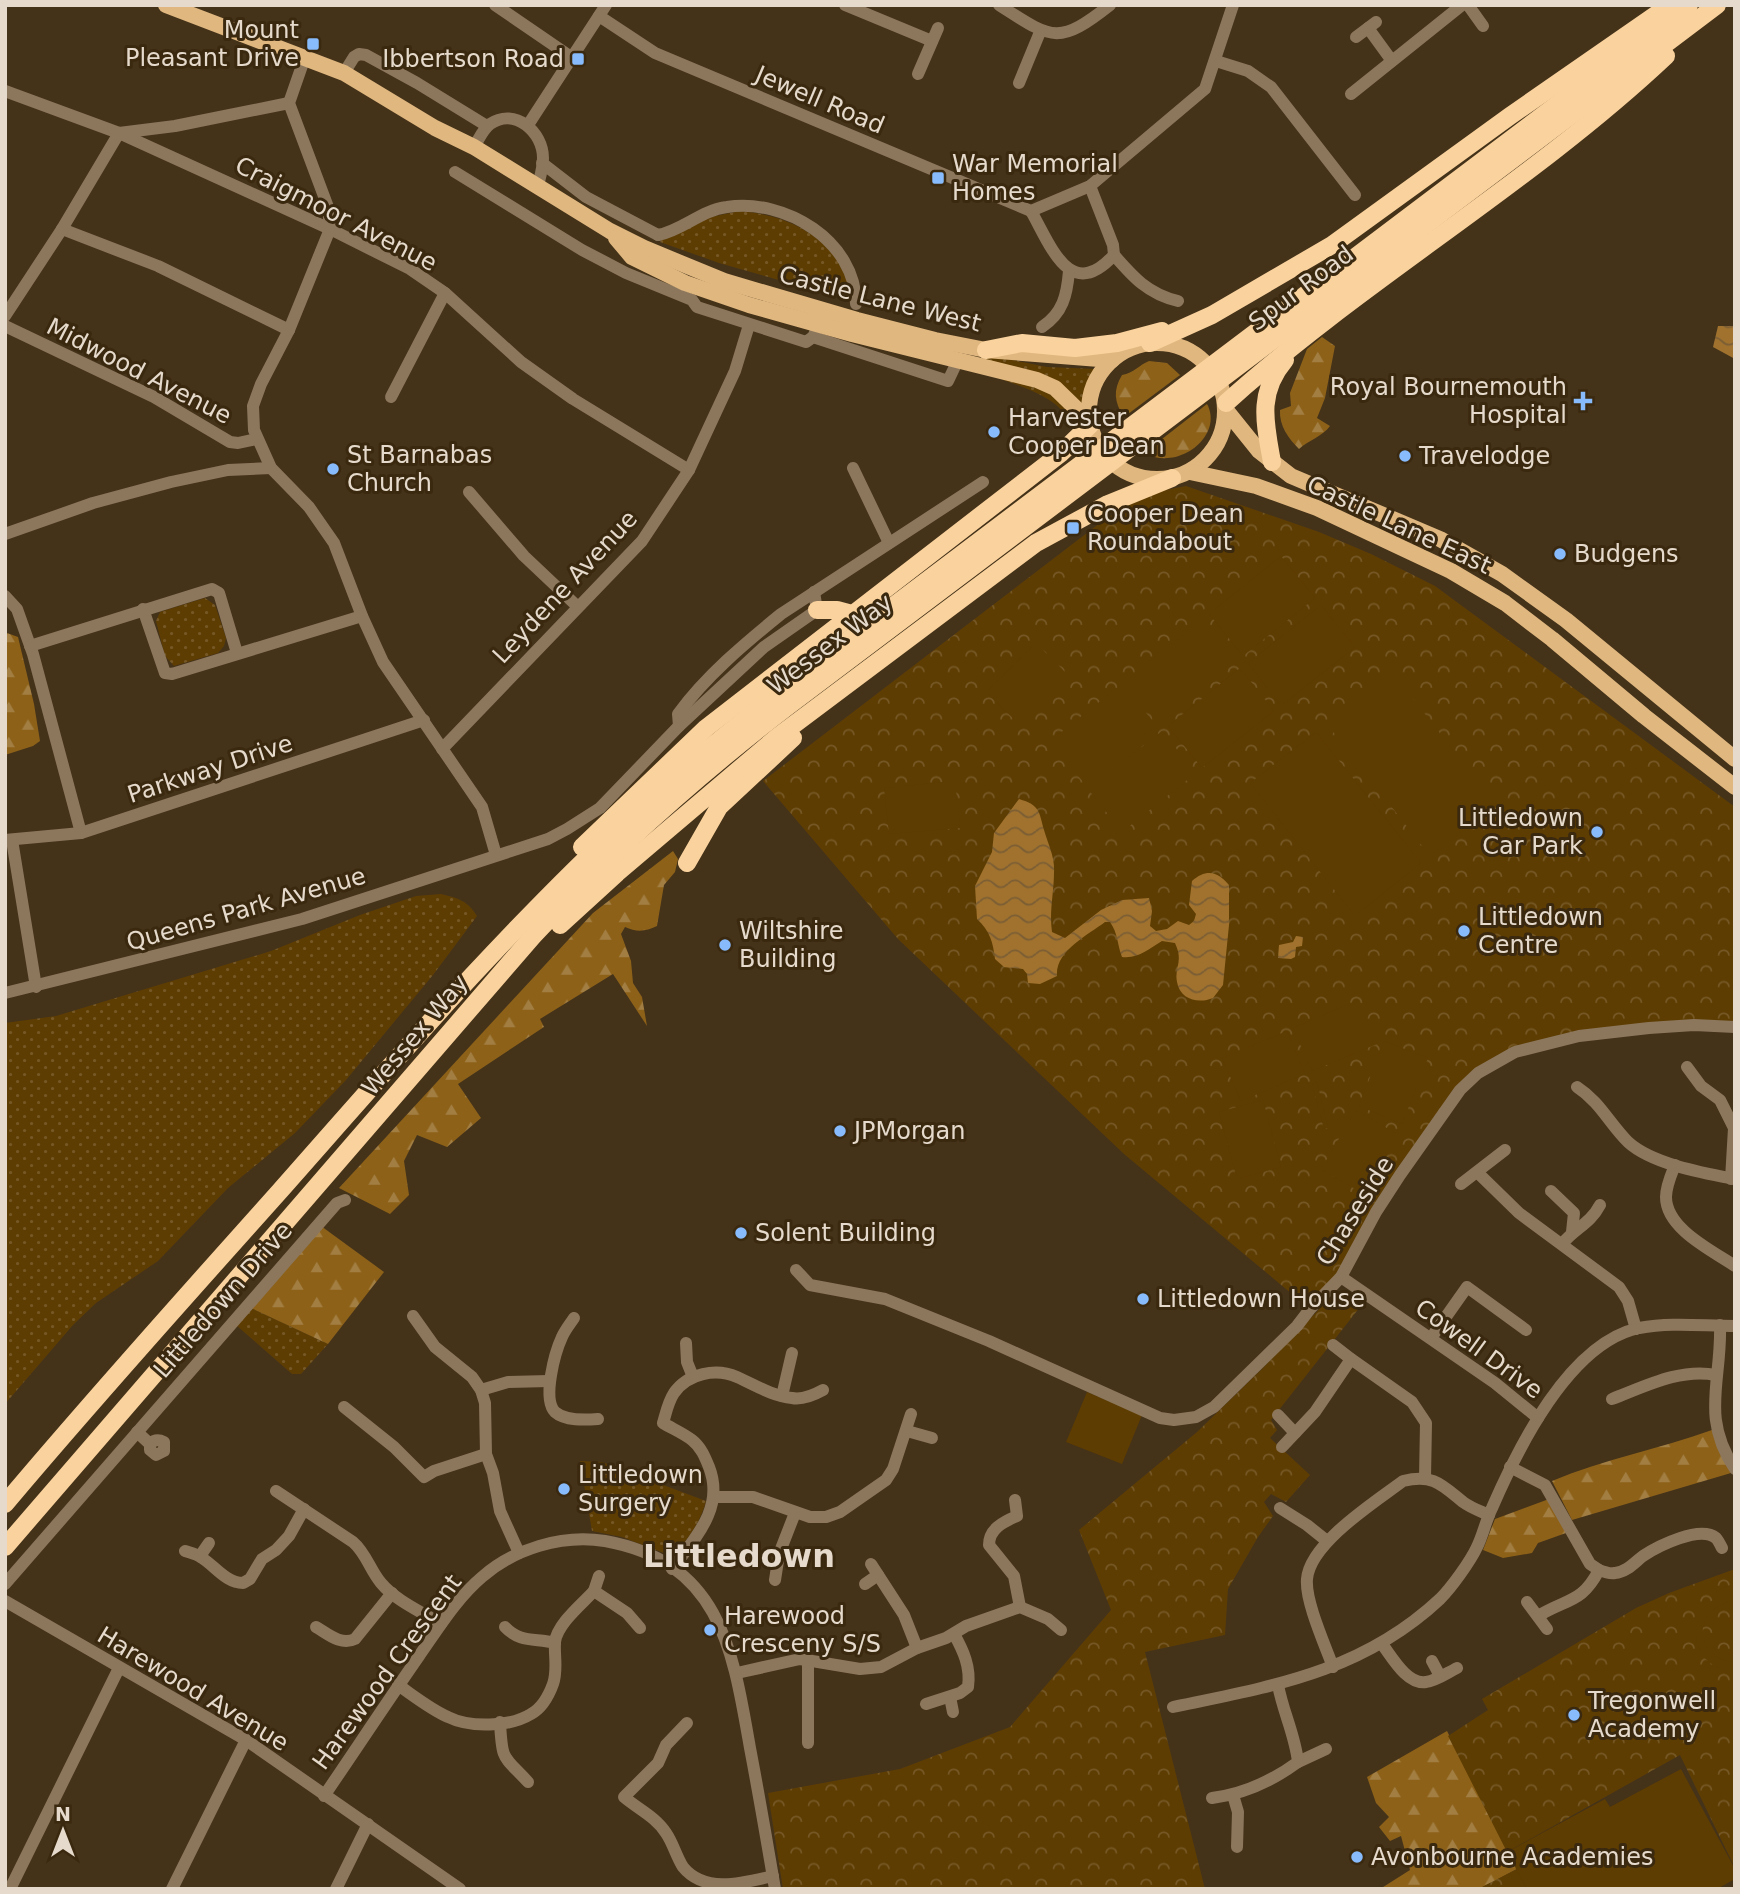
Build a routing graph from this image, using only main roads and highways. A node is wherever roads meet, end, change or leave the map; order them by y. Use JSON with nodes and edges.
{"nodes":[{"id":1,"x":166,"y":5,"type":"edge"},
{"id":2,"x":1670,"y":5,"type":"edge"},
{"id":3,"x":1689,"y":5,"type":"edge"},
{"id":4,"x":1714,"y":8,"type":"edge"},
{"id":5,"x":1406,"y":230,"type":"junction"},
{"id":6,"x":610,"y":231,"type":"junction"},
{"id":7,"x":724,"y":281,"type":"junction"},
{"id":8,"x":1202,"y":319,"type":"junction"},
{"id":9,"x":816,"y":330,"type":"junction"},
{"id":10,"x":1301,"y":341,"type":"junction"},
{"id":11,"x":1150,"y":343,"type":"junction"},
{"id":12,"x":986,"y":350,"type":"junction"},
{"id":13,"x":1112,"y":360,"type":"junction"},
{"id":14,"x":1226,"y":407,"type":"junction"},
{"id":15,"x":1090,"y":423,"type":"junction"},
{"id":16,"x":1272,"y":462,"type":"junction"},
{"id":17,"x":1190,"y":472,"type":"junction"},
{"id":18,"x":1171,"y":478,"type":"junction"},
{"id":19,"x":892,"y":606,"type":"joint"},
{"id":20,"x":817,"y":610,"type":"road end"},
{"id":21,"x":915,"y":610,"type":"joint"},
{"id":22,"x":852,"y":614,"type":"junction"},
{"id":23,"x":923,"y":626,"type":"junction"},
{"id":24,"x":1735,"y":759,"type":"edge"},
{"id":25,"x":1735,"y":787,"type":"edge"},
{"id":26,"x":687,"y":863,"type":"dead end"},
{"id":27,"x":473,"y":974,"type":"junction"},
{"id":28,"x":463,"y":1016,"type":"junction"},
{"id":29,"x":5,"y":1504,"type":"edge"},
{"id":30,"x":5,"y":1547,"type":"edge"}],
"edges":[{"from":1,"to":6,"type":"main road","name":"Castle Lane West"},
{"from":2,"to":8,"type":"highway"},
{"from":3,"to":5,"type":"highway","name":"Spur Road"},
{"from":4,"to":5,"type":"highway","name":"Spur Road"},
{"from":4,"to":10,"type":"highway"},
{"from":5,"to":19,"type":"highway","name":"Spur Road"},
{"from":5,"to":21,"type":"highway","name":"Spur Road"},
{"from":6,"to":7,"type":"main road","name":"Castle Lane West"},
{"from":6,"to":9,"type":"main road","name":"Castle Lane West"},
{"from":7,"to":9,"type":"main road"},
{"from":7,"to":12,"type":"main road","name":"Castle Lane West"},
{"from":8,"to":11,"type":"highway"},
{"from":8,"to":12,"type":"highway"},
{"from":9,"to":15,"type":"main road","name":"Castle Lane West"},
{"from":10,"to":14,"type":"highway"},
{"from":10,"to":16,"type":"highway"},
{"from":11,"to":13,"type":"main road"},
{"from":11,"to":14,"type":"main road"},
{"from":12,"to":13,"type":"main road","name":"Castle Lane West"},
{"from":13,"to":15,"type":"main road"},
{"from":14,"to":16,"type":"main road","name":"Castle Lane East"},
{"from":14,"to":17,"type":"main road"},
{"from":15,"to":18,"type":"main road"},
{"from":15,"to":22,"type":"highway"},
{"from":16,"to":24,"type":"main road","name":"Castle Lane East"},
{"from":17,"to":18,"type":"main road"},
{"from":17,"to":25,"type":"main road","name":"Castle Lane East"},
{"from":18,"to":23,"type":"highway"},
{"from":19,"to":27,"type":"highway","name":"Wessex Way"},
{"from":20,"to":22,"type":"highway"},
{"from":21,"to":28,"type":"highway","name":"Wessex Way"},
{"from":22,"to":27,"type":"highway"},
{"from":23,"to":26,"type":"highway"},
{"from":23,"to":28,"type":"highway"},
{"from":27,"to":29,"type":"highway","name":"Wessex Way"},
{"from":28,"to":30,"type":"highway","name":"Wessex Way"}]}
